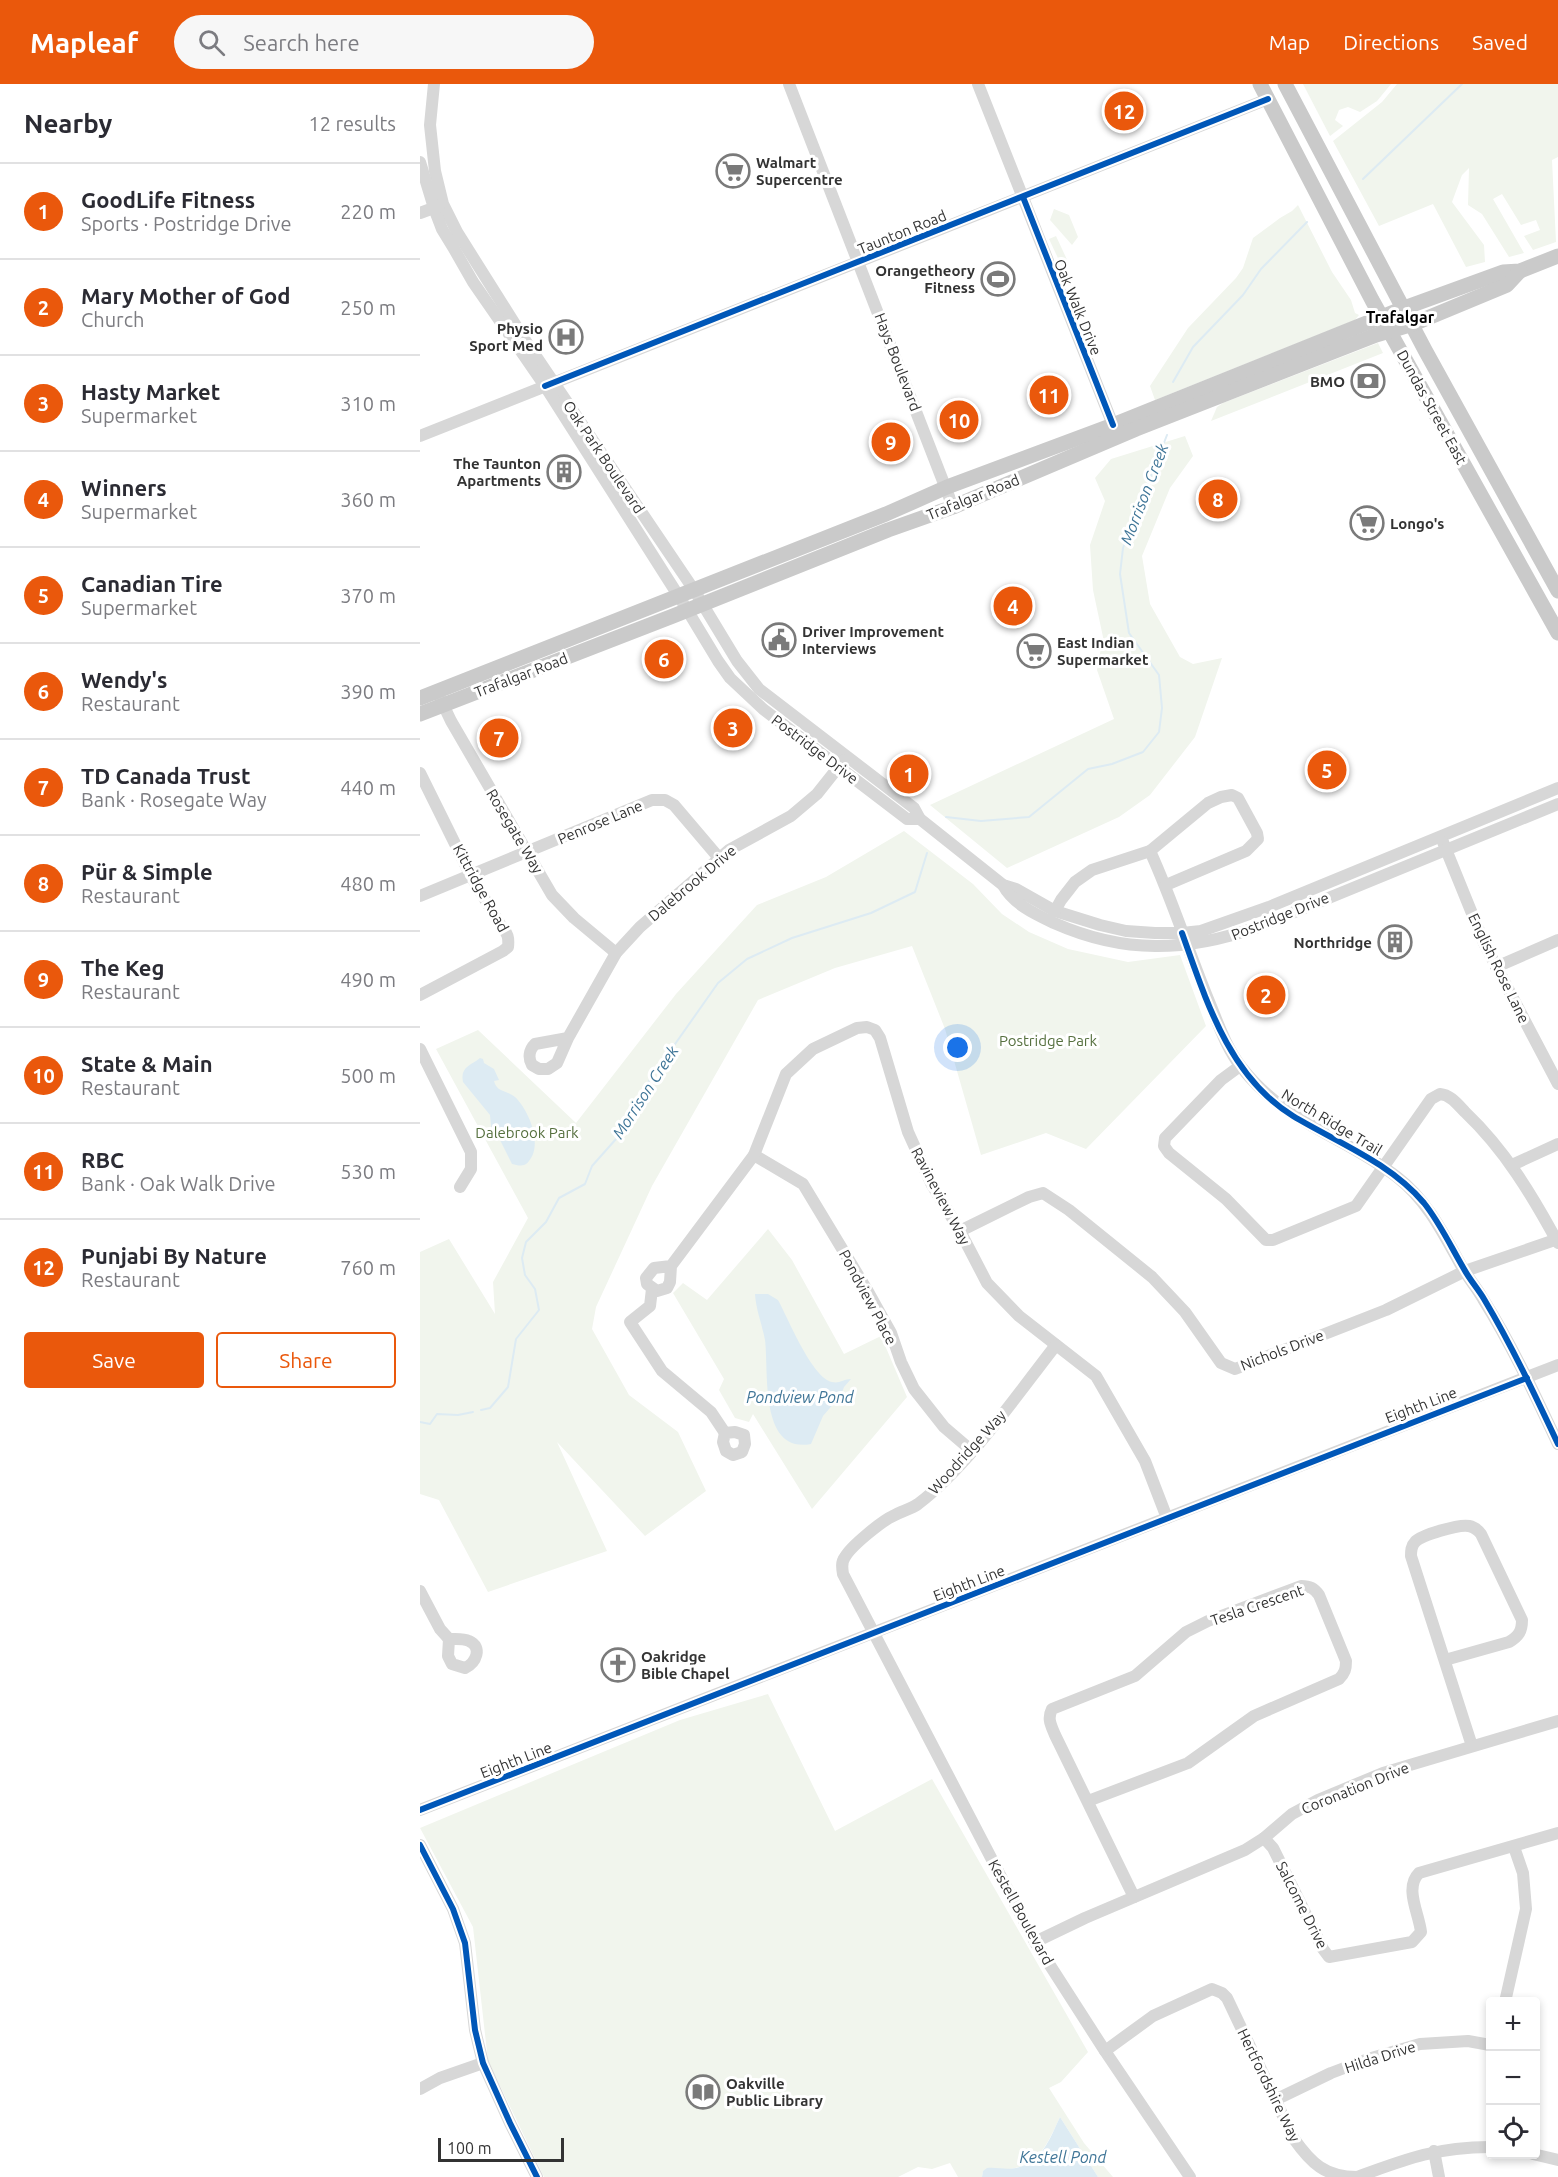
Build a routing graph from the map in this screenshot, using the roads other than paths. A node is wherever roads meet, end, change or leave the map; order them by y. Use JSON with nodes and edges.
{"nodes":[{"id":1,"x":434,"y":84,"type":"edge"},
{"id":2,"x":789,"y":84,"type":"edge"},
{"id":3,"x":978,"y":84,"type":"edge"},
{"id":4,"x":1260,"y":84,"type":"edge"},
{"id":5,"x":1285,"y":84,"type":"edge"},
{"id":6,"x":1268,"y":99,"type":"junction"},
{"id":7,"x":420,"y":162,"type":"edge"},
{"id":8,"x":1023,"y":197,"type":"junction"},
{"id":9,"x":438,"y":206,"type":"junction"},
{"id":10,"x":420,"y":213,"type":"edge"},
{"id":11,"x":1558,"y":256,"type":"edge"},
{"id":12,"x":859,"y":262,"type":"junction"},
{"id":13,"x":1520,"y":271,"type":"junction"},
{"id":14,"x":1404,"y":308,"type":"junction"},
{"id":15,"x":1386,"y":324,"type":"junction"},
{"id":16,"x":1413,"y":324,"type":"junction"},
{"id":17,"x":550,"y":384,"type":"junction"},
{"id":18,"x":1113,"y":425,"type":"junction"},
{"id":19,"x":420,"y":436,"type":"edge"},
{"id":20,"x":947,"y":487,"type":"junction"},
{"id":21,"x":953,"y":507,"type":"junction"},
{"id":22,"x":1558,"y":591,"type":"edge"},
{"id":23,"x":698,"y":597,"type":"junction"},
{"id":24,"x":683,"y":603,"type":"junction"},
{"id":25,"x":1558,"y":633,"type":"edge"},
{"id":26,"x":420,"y":698,"type":"edge"},
{"id":27,"x":440,"y":698,"type":"junction"},
{"id":28,"x":420,"y":714,"type":"edge"},
{"id":29,"x":843,"y":762,"type":"junction"},
{"id":30,"x":420,"y":773,"type":"edge"},
{"id":31,"x":1558,"y":788,"type":"edge"},
{"id":32,"x":1558,"y":804,"type":"edge"},
{"id":33,"x":1440,"y":835,"type":"junction"},
{"id":34,"x":1446,"y":849,"type":"junction"},
{"id":35,"x":1150,"y":851,"type":"junction"},
{"id":36,"x":528,"y":853,"type":"junction"},
{"id":37,"x":719,"y":858,"type":"junction"},
{"id":38,"x":471,"y":876,"type":"junction"},
{"id":39,"x":1003,"y":885,"type":"junction"},
{"id":40,"x":1166,"y":885,"type":"junction"},
{"id":41,"x":420,"y":896,"type":"edge"},
{"id":42,"x":1055,"y":911,"type":"junction"},
{"id":43,"x":1184,"y":939,"type":"junction"},
{"id":44,"x":1558,"y":940,"type":"edge"},
{"id":45,"x":616,"y":953,"type":"junction"},
{"id":46,"x":1496,"y":967,"type":"junction"},
{"id":47,"x":420,"y":995,"type":"edge"},
{"id":48,"x":568,"y":1038,"type":"dead end"},
{"id":49,"x":420,"y":1049,"type":"edge"},
{"id":50,"x":1240,"y":1066,"type":"junction"},
{"id":51,"x":1558,"y":1084,"type":"edge"},
{"id":52,"x":1558,"y":1144,"type":"edge"},
{"id":53,"x":754,"y":1155,"type":"junction"},
{"id":54,"x":1512,"y":1165,"type":"junction"},
{"id":55,"x":1382,"y":1167,"type":"junction"},
{"id":56,"x":460,"y":1187,"type":"dead end"},
{"id":57,"x":960,"y":1231,"type":"junction"},
{"id":58,"x":1557,"y":1241,"type":"edge"},
{"id":59,"x":1465,"y":1271,"type":"junction"},
{"id":60,"x":1056,"y":1345,"type":"junction"},
{"id":61,"x":1558,"y":1365,"type":"edge"},
{"id":62,"x":1527,"y":1378,"type":"junction"},
{"id":63,"x":725,"y":1433,"type":"dead end"},
{"id":64,"x":1558,"y":1444,"type":"edge"},
{"id":65,"x":972,"y":1451,"type":"junction"},
{"id":66,"x":1167,"y":1518,"type":"junction"},
{"id":67,"x":420,"y":1591,"type":"edge"},
{"id":68,"x":874,"y":1633,"type":"junction"},
{"id":69,"x":449,"y":1639,"type":"dead end"},
{"id":70,"x":1445,"y":1660,"type":"junction"},
{"id":71,"x":1558,"y":1721,"type":"edge"},
{"id":72,"x":1472,"y":1746,"type":"junction"},
{"id":73,"x":1088,"y":1801,"type":"junction"},
{"id":74,"x":420,"y":1810,"type":"edge"},
{"id":75,"x":1558,"y":1833,"type":"edge"},
{"id":76,"x":1264,"y":1838,"type":"junction"},
{"id":77,"x":420,"y":1845,"type":"edge"},
{"id":78,"x":1514,"y":1847,"type":"junction"},
{"id":79,"x":1134,"y":1897,"type":"junction"},
{"id":80,"x":1035,"y":1942,"type":"junction"},
{"id":81,"x":1506,"y":1997,"type":"edge"},
{"id":82,"x":1486,"y":2044,"type":"edge"},
{"id":83,"x":1105,"y":2051,"type":"junction"},
{"id":84,"x":483,"y":2063,"type":"junction"},
{"id":85,"x":420,"y":2089,"type":"edge"},
{"id":86,"x":1275,"y":2100,"type":"junction"},
{"id":87,"x":1486,"y":2147,"type":"edge"},
{"id":88,"x":1434,"y":2151,"type":"junction"},
{"id":89,"x":1540,"y":2156,"type":"edge"},
{"id":90,"x":1558,"y":2160,"type":"edge"},
{"id":91,"x":537,"y":2177,"type":"edge"},
{"id":92,"x":1190,"y":2177,"type":"edge"},
{"id":93,"x":1439,"y":2177,"type":"edge"}],
"edges":[{"from":1,"to":9,"type":"street","name":"Oak Park Boulevard"},
{"from":2,"to":12,"type":"street","name":"Hays Boulevard"},
{"from":3,"to":8,"type":"street","name":"Oak Walk Drive"},
{"from":4,"to":6,"type":"main road","name":"Dundas Street East"},
{"from":5,"to":14,"type":"main road","name":"Dundas Street East"},
{"from":6,"to":8,"type":"street","name":"Taunton Road"},
{"from":6,"to":15,"type":"main road","name":"Dundas Street East"},
{"from":7,"to":9,"type":"street","name":"Oak Park Boulevard"},
{"from":8,"to":12,"type":"street","name":"Taunton Road"},
{"from":8,"to":18,"type":"street","name":"Oak Walk Drive"},
{"from":9,"to":10,"type":"street"},
{"from":9,"to":17,"type":"street","name":"Oak Park Boulevard"},
{"from":11,"to":13,"type":"main road","name":"Trafalgar Road"},
{"from":12,"to":17,"type":"street","name":"Taunton Road"},
{"from":12,"to":20,"type":"street","name":"Hays Boulevard"},
{"from":13,"to":14,"type":"main road","name":"Trafalgar Road"},
{"from":13,"to":16,"type":"main road","name":"Trafalgar Road"},
{"from":14,"to":15,"type":"main road","name":"Trafalgar Road"},
{"from":14,"to":16,"type":"main road","name":"Dundas Street East"},
{"from":15,"to":16,"type":"main road","name":"Trafalgar Road"},
{"from":15,"to":18,"type":"main road","name":"Trafalgar Road"},
{"from":15,"to":21,"type":"main road","name":"Trafalgar Road"},
{"from":15,"to":25,"type":"main road","name":"Dundas Street East"},
{"from":16,"to":22,"type":"main road","name":"Dundas Street East"},
{"from":17,"to":19,"type":"street","name":"Taunton Road"},
{"from":17,"to":23,"type":"street","name":"Oak Park Boulevard"},
{"from":17,"to":24,"type":"street","name":"Oak Park Boulevard"},
{"from":18,"to":20,"type":"main road","name":"Trafalgar Road"},
{"from":20,"to":21,"type":"street","name":"Hays Boulevard"},
{"from":20,"to":23,"type":"main road","name":"Trafalgar Road"},
{"from":21,"to":23,"type":"main road","name":"Trafalgar Road"},
{"from":23,"to":24,"type":"main road","name":"Trafalgar Road"},
{"from":23,"to":29,"type":"street","name":"Postridge Drive"},
{"from":24,"to":27,"type":"main road","name":"Trafalgar Road"},
{"from":24,"to":29,"type":"street","name":"Postridge Drive"},
{"from":26,"to":27,"type":"main road","name":"Trafalgar Road"},
{"from":27,"to":28,"type":"main road","name":"Trafalgar Road"},
{"from":27,"to":36,"type":"street","name":"Rosegate Way"},
{"from":29,"to":37,"type":"street","name":"Dalebrook Drive"},
{"from":29,"to":39,"type":"street","name":"Postridge Drive"},
{"from":30,"to":38,"type":"street","name":"Kittridge Road"},
{"from":31,"to":33,"type":"street","name":"Postridge Drive"},
{"from":32,"to":34,"type":"street","name":"Postridge Drive"},
{"from":33,"to":34,"type":"street","name":"English Rose Lane"},
{"from":33,"to":43,"type":"street","name":"Postridge Drive"},
{"from":34,"to":43,"type":"street","name":"Postridge Drive"},
{"from":34,"to":46,"type":"street","name":"English Rose Lane"},
{"from":35,"to":40,"type":"street","name":"North Ridge Trail"},
{"from":35,"to":40,"type":"street"},
{"from":35,"to":42,"type":"street"},
{"from":36,"to":37,"type":"street","name":"Penrose Lane"},
{"from":36,"to":38,"type":"street","name":"Penrose Lane"},
{"from":36,"to":45,"type":"street","name":"Rosegate Way"},
{"from":37,"to":45,"type":"street","name":"Dalebrook Drive"},
{"from":38,"to":41,"type":"street","name":"Penrose Lane"},
{"from":38,"to":47,"type":"street","name":"Kittridge Road"},
{"from":39,"to":42,"type":"street","name":"Postridge Drive"},
{"from":39,"to":43,"type":"street","name":"Postridge Drive"},
{"from":40,"to":43,"type":"street","name":"North Ridge Trail"},
{"from":42,"to":43,"type":"street","name":"Postridge Drive"},
{"from":43,"to":50,"type":"street","name":"North Ridge Trail"},
{"from":44,"to":46,"type":"street"},
{"from":45,"to":48,"type":"street","name":"Dalebrook Drive"},
{"from":46,"to":51,"type":"street","name":"English Rose Lane"},
{"from":49,"to":56,"type":"street"},
{"from":50,"to":55,"type":"street","name":"North Ridge Trail"},
{"from":50,"to":55,"type":"street"},
{"from":52,"to":54,"type":"street"},
{"from":53,"to":57,"type":"street","name":"Ravineview Way"},
{"from":53,"to":63,"type":"street","name":"Ravineview Way"},
{"from":53,"to":65,"type":"street","name":"Pondview Place"},
{"from":54,"to":55,"type":"street"},
{"from":54,"to":58,"type":"street"},
{"from":55,"to":59,"type":"street","name":"North Ridge Trail"},
{"from":57,"to":59,"type":"street","name":"Nichols Drive"},
{"from":57,"to":60,"type":"street","name":"Ravineview Way"},
{"from":58,"to":59,"type":"street","name":"Nichols Drive"},
{"from":59,"to":62,"type":"street","name":"North Ridge Trail"},
{"from":60,"to":65,"type":"street","name":"Woodridge Way"},
{"from":60,"to":66,"type":"street","name":"Ravineview Way"},
{"from":61,"to":62,"type":"street","name":"Eighth Line"},
{"from":62,"to":64,"type":"street","name":"North Ridge Trail"},
{"from":62,"to":66,"type":"street","name":"Eighth Line"},
{"from":65,"to":68,"type":"street","name":"Woodridge Way"},
{"from":66,"to":68,"type":"street","name":"Eighth Line"},
{"from":67,"to":69,"type":"street"},
{"from":68,"to":74,"type":"street","name":"Eighth Line"},
{"from":68,"to":80,"type":"street","name":"Kestell Boulevard"},
{"from":70,"to":70,"type":"street"},
{"from":70,"to":72,"type":"street"},
{"from":71,"to":72,"type":"street","name":"Coronation Drive"},
{"from":72,"to":76,"type":"street","name":"Coronation Drive"},
{"from":73,"to":73,"type":"street","name":"Tesla Crescent"},
{"from":73,"to":79,"type":"street","name":"Tesla Crescent"},
{"from":75,"to":78,"type":"street","name":"Salcome Drive"},
{"from":76,"to":78,"type":"street","name":"Salcome Drive"},
{"from":76,"to":79,"type":"street","name":"Coronation Drive"},
{"from":77,"to":84,"type":"street"},
{"from":78,"to":81,"type":"street"},
{"from":79,"to":80,"type":"street","name":"Coronation Drive"},
{"from":80,"to":83,"type":"street","name":"Kestell Boulevard"},
{"from":82,"to":86,"type":"street","name":"Hilda Drive"},
{"from":83,"to":86,"type":"street","name":"Hertfordshire Way"},
{"from":83,"to":92,"type":"street","name":"Kestell Boulevard"},
{"from":84,"to":85,"type":"street"},
{"from":84,"to":91,"type":"street"},
{"from":86,"to":88,"type":"street","name":"Hertfordshire Way"},
{"from":87,"to":88,"type":"street","name":"Hertfordshire Way"},
{"from":88,"to":93,"type":"street"},
{"from":89,"to":90,"type":"street"}]}
